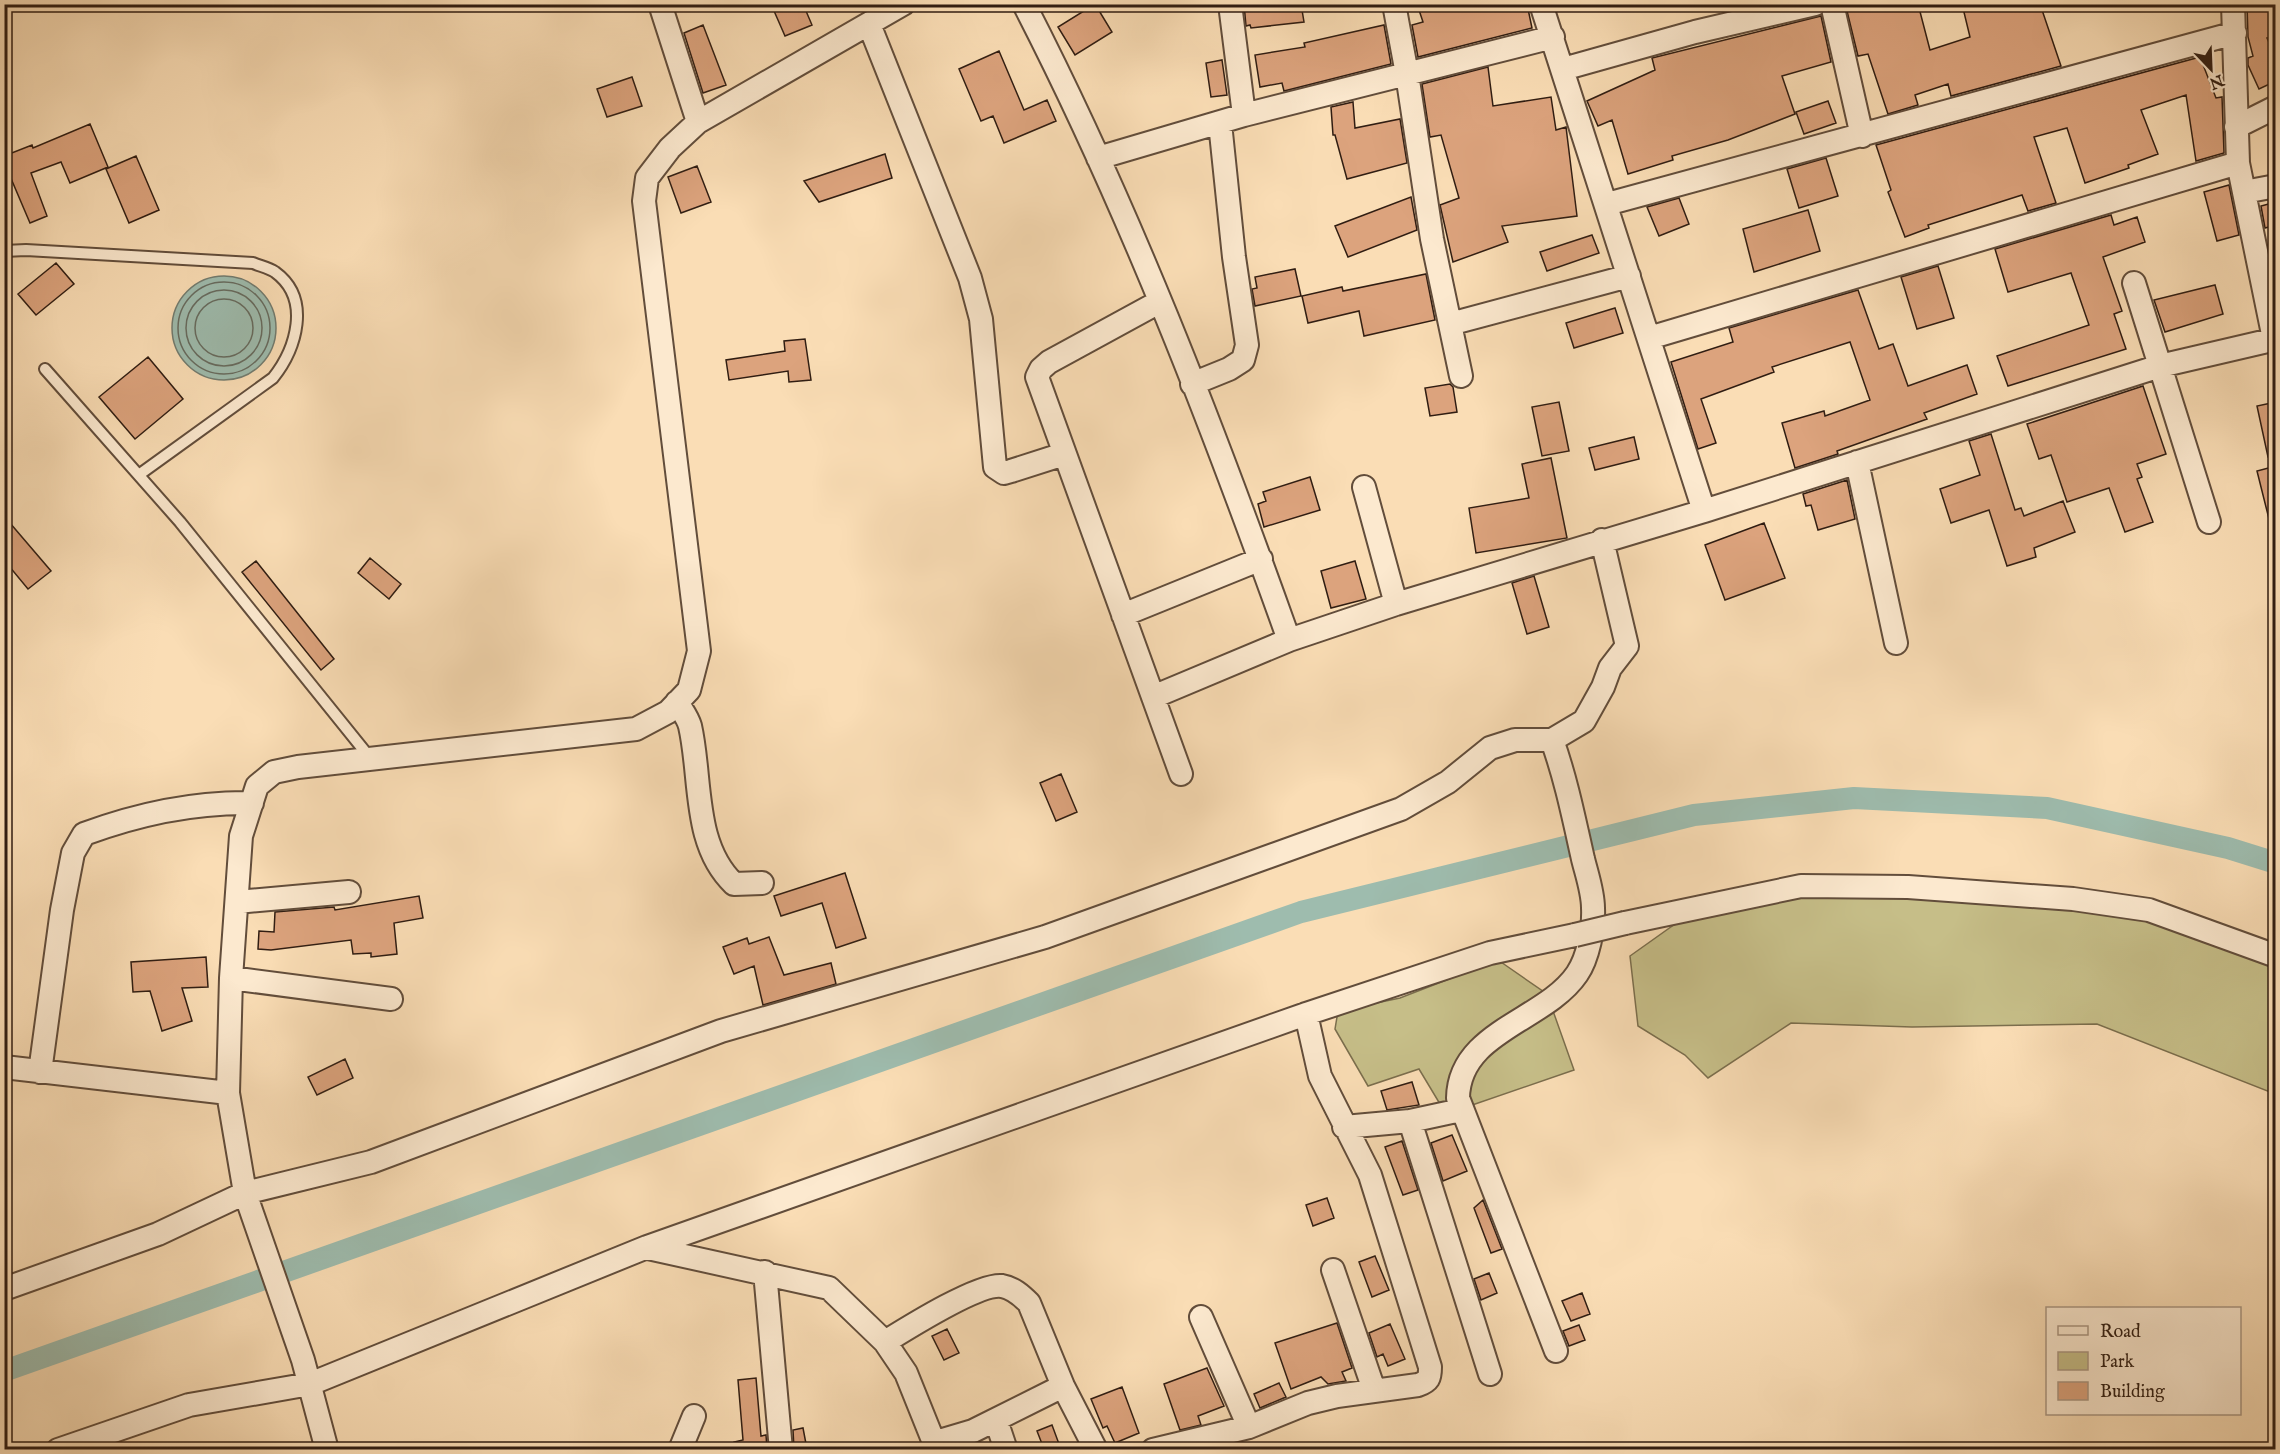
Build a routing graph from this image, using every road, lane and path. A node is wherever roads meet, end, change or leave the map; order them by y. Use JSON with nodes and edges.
{"nodes":[{"id":1,"x":660,"y":4,"type":"edge"},
{"id":2,"x":903,"y":4,"type":"edge"},
{"id":3,"x":1024,"y":4,"type":"edge"},
{"id":4,"x":1230,"y":4,"type":"edge"},
{"id":5,"x":1394,"y":4,"type":"edge"},
{"id":6,"x":1541,"y":4,"type":"edge"},
{"id":7,"x":1815,"y":4,"type":"edge"},
{"id":8,"x":1832,"y":4,"type":"edge"},
{"id":9,"x":2233,"y":4,"type":"edge"},
{"id":10,"x":1720,"y":15,"type":"edge"},
{"id":11,"x":869,"y":24,"type":"junction"},
{"id":12,"x":2235,"y":33,"type":"junction"},
{"id":13,"x":1553,"y":37,"type":"junction"},
{"id":14,"x":1563,"y":69,"type":"junction"},
{"id":15,"x":1407,"y":74,"type":"junction"},
{"id":16,"x":2276,"y":107,"type":"edge"},
{"id":17,"x":1244,"y":115,"type":"junction"},
{"id":18,"x":698,"y":122,"type":"junction"},
{"id":19,"x":1220,"y":123,"type":"junction"},
{"id":20,"x":2236,"y":127,"type":"junction"},
{"id":21,"x":1862,"y":136,"type":"junction"},
{"id":22,"x":1098,"y":158,"type":"junction"},
{"id":23,"x":2238,"y":163,"type":"junction"},
{"id":24,"x":2276,"y":186,"type":"edge"},
{"id":25,"x":2244,"y":192,"type":"junction"},
{"id":26,"x":1606,"y":204,"type":"junction"},
{"id":27,"x":4,"y":251,"type":"edge"},
{"id":28,"x":1629,"y":276,"type":"junction"},
{"id":29,"x":2134,"y":283,"type":"dead end"},
{"id":30,"x":1160,"y":302,"type":"junction"},
{"id":31,"x":1450,"y":324,"type":"junction"},
{"id":32,"x":1649,"y":338,"type":"junction"},
{"id":33,"x":2275,"y":339,"type":"edge"},
{"id":34,"x":2160,"y":366,"type":"junction"},
{"id":35,"x":45,"y":369,"type":"dead end"},
{"id":36,"x":1461,"y":376,"type":"dead end"},
{"id":37,"x":1192,"y":384,"type":"junction"},
{"id":38,"x":1064,"y":454,"type":"junction"},
{"id":39,"x":1857,"y":462,"type":"junction"},
{"id":40,"x":140,"y":474,"type":"junction"},
{"id":41,"x":1364,"y":487,"type":"dead end"},
{"id":42,"x":1704,"y":511,"type":"junction"},
{"id":43,"x":2209,"y":522,"type":"dead end"},
{"id":44,"x":1602,"y":540,"type":"junction"},
{"id":45,"x":1261,"y":559,"type":"junction"},
{"id":46,"x":1396,"y":604,"type":"junction"},
{"id":47,"x":1123,"y":615,"type":"junction"},
{"id":48,"x":1289,"y":640,"type":"junction"},
{"id":49,"x":1896,"y":643,"type":"dead end"},
{"id":50,"x":1153,"y":697,"type":"junction"},
{"id":51,"x":677,"y":702,"type":"junction"},
{"id":52,"x":1552,"y":740,"type":"junction"},
{"id":53,"x":372,"y":759,"type":"junction"},
{"id":54,"x":1181,"y":774,"type":"dead end"},
{"id":55,"x":252,"y":803,"type":"junction"},
{"id":56,"x":762,"y":883,"type":"dead end"},
{"id":57,"x":349,"y":892,"type":"dead end"},
{"id":58,"x":237,"y":902,"type":"junction"},
{"id":59,"x":2276,"y":956,"type":"edge"},
{"id":60,"x":231,"y":978,"type":"junction"},
{"id":61,"x":392,"y":999,"type":"dead end"},
{"id":62,"x":1306,"y":1014,"type":"junction"},
{"id":63,"x":4,"y":1067,"type":"edge"},
{"id":64,"x":40,"y":1072,"type":"junction"},
{"id":65,"x":228,"y":1093,"type":"junction"},
{"id":66,"x":1461,"y":1110,"type":"junction"},
{"id":67,"x":1410,"y":1121,"type":"junction"},
{"id":68,"x":1344,"y":1127,"type":"junction"},
{"id":69,"x":245,"y":1193,"type":"junction"},
{"id":70,"x":647,"y":1247,"type":"junction"},
{"id":71,"x":1333,"y":1270,"type":"dead end"},
{"id":72,"x":765,"y":1272,"type":"junction"},
{"id":73,"x":4,"y":1289,"type":"edge"},
{"id":74,"x":1202,"y":1317,"type":"dead end"},
{"id":75,"x":885,"y":1342,"type":"junction"},
{"id":76,"x":1556,"y":1351,"type":"dead end"},
{"id":77,"x":1235,"y":1359,"type":"dead end"},
{"id":78,"x":1490,"y":1374,"type":"dead end"},
{"id":79,"x":310,"y":1384,"type":"junction"},
{"id":80,"x":1063,"y":1386,"type":"junction"},
{"id":81,"x":1374,"y":1390,"type":"junction"},
{"id":82,"x":694,"y":1416,"type":"dead end"},
{"id":83,"x":996,"y":1420,"type":"junction"},
{"id":84,"x":1255,"y":1424,"type":"junction"},
{"id":85,"x":937,"y":1446,"type":"edge"},
{"id":86,"x":58,"y":1449,"type":"edge"},
{"id":87,"x":327,"y":1449,"type":"edge"},
{"id":88,"x":680,"y":1449,"type":"edge"},
{"id":89,"x":781,"y":1449,"type":"edge"},
{"id":90,"x":1006,"y":1449,"type":"edge"},
{"id":91,"x":1096,"y":1449,"type":"edge"},
{"id":92,"x":1153,"y":1449,"type":"edge"}],
"edges":[{"from":1,"to":18,"type":"street"},
{"from":2,"to":11,"type":"street"},
{"from":3,"to":22,"type":"street"},
{"from":4,"to":17,"type":"street"},
{"from":5,"to":15,"type":"street"},
{"from":6,"to":13,"type":"street"},
{"from":7,"to":10,"type":"street"},
{"from":8,"to":21,"type":"street"},
{"from":9,"to":12,"type":"street"},
{"from":10,"to":14,"type":"street"},
{"from":11,"to":18,"type":"street"},
{"from":11,"to":38,"type":"street"},
{"from":12,"to":20,"type":"street"},
{"from":12,"to":21,"type":"street"},
{"from":13,"to":14,"type":"street"},
{"from":13,"to":15,"type":"street"},
{"from":14,"to":26,"type":"street"},
{"from":15,"to":17,"type":"street"},
{"from":15,"to":31,"type":"street"},
{"from":16,"to":20,"type":"street"},
{"from":17,"to":19,"type":"street"},
{"from":18,"to":51,"type":"street"},
{"from":19,"to":22,"type":"street"},
{"from":19,"to":37,"type":"street"},
{"from":20,"to":23,"type":"street"},
{"from":21,"to":26,"type":"street"},
{"from":22,"to":30,"type":"street"},
{"from":23,"to":25,"type":"street"},
{"from":23,"to":32,"type":"street"},
{"from":24,"to":25,"type":"street"},
{"from":25,"to":33,"type":"street"},
{"from":26,"to":28,"type":"street"},
{"from":27,"to":40,"type":"lane"},
{"from":28,"to":31,"type":"street"},
{"from":28,"to":32,"type":"street"},
{"from":29,"to":34,"type":"street"},
{"from":30,"to":37,"type":"street"},
{"from":30,"to":38,"type":"street"},
{"from":31,"to":36,"type":"street"},
{"from":32,"to":42,"type":"street"},
{"from":33,"to":34,"type":"street"},
{"from":34,"to":39,"type":"street"},
{"from":34,"to":43,"type":"street"},
{"from":35,"to":40,"type":"lane"},
{"from":37,"to":45,"type":"street"},
{"from":38,"to":47,"type":"street"},
{"from":39,"to":42,"type":"street"},
{"from":39,"to":49,"type":"street"},
{"from":40,"to":53,"type":"lane"},
{"from":41,"to":46,"type":"street"},
{"from":42,"to":44,"type":"street"},
{"from":44,"to":46,"type":"street"},
{"from":44,"to":52,"type":"street"},
{"from":45,"to":47,"type":"street"},
{"from":45,"to":48,"type":"street"},
{"from":46,"to":48,"type":"street"},
{"from":47,"to":50,"type":"street"},
{"from":48,"to":50,"type":"street"},
{"from":50,"to":54,"type":"street"},
{"from":51,"to":53,"type":"street"},
{"from":51,"to":56,"type":"street"},
{"from":52,"to":66,"type":"street"},
{"from":52,"to":69,"type":"street"},
{"from":53,"to":55,"type":"street"},
{"from":55,"to":58,"type":"street"},
{"from":55,"to":64,"type":"street"},
{"from":57,"to":58,"type":"street"},
{"from":58,"to":60,"type":"street"},
{"from":59,"to":62,"type":"street","bridge":true},
{"from":60,"to":61,"type":"street"},
{"from":60,"to":65,"type":"street"},
{"from":62,"to":68,"type":"street"},
{"from":62,"to":70,"type":"street"},
{"from":63,"to":64,"type":"street"},
{"from":64,"to":65,"type":"street"},
{"from":65,"to":69,"type":"street"},
{"from":66,"to":67,"type":"street"},
{"from":66,"to":76,"type":"street"},
{"from":67,"to":68,"type":"street"},
{"from":67,"to":78,"type":"street"},
{"from":68,"to":81,"type":"street"},
{"from":69,"to":73,"type":"street"},
{"from":69,"to":79,"type":"street"},
{"from":70,"to":72,"type":"street"},
{"from":70,"to":79,"type":"street"},
{"from":71,"to":81,"type":"street"},
{"from":72,"to":75,"type":"street"},
{"from":72,"to":89,"type":"street"},
{"from":74,"to":84,"type":"street"},
{"from":75,"to":80,"type":"street"},
{"from":75,"to":85,"type":"street"},
{"from":77,"to":84,"type":"street"},
{"from":79,"to":86,"type":"street"},
{"from":79,"to":87,"type":"street"},
{"from":80,"to":83,"type":"street"},
{"from":80,"to":91,"type":"street"},
{"from":81,"to":84,"type":"street"},
{"from":82,"to":88,"type":"street"},
{"from":83,"to":85,"type":"street"},
{"from":83,"to":90,"type":"street"},
{"from":84,"to":92,"type":"street"}]}
